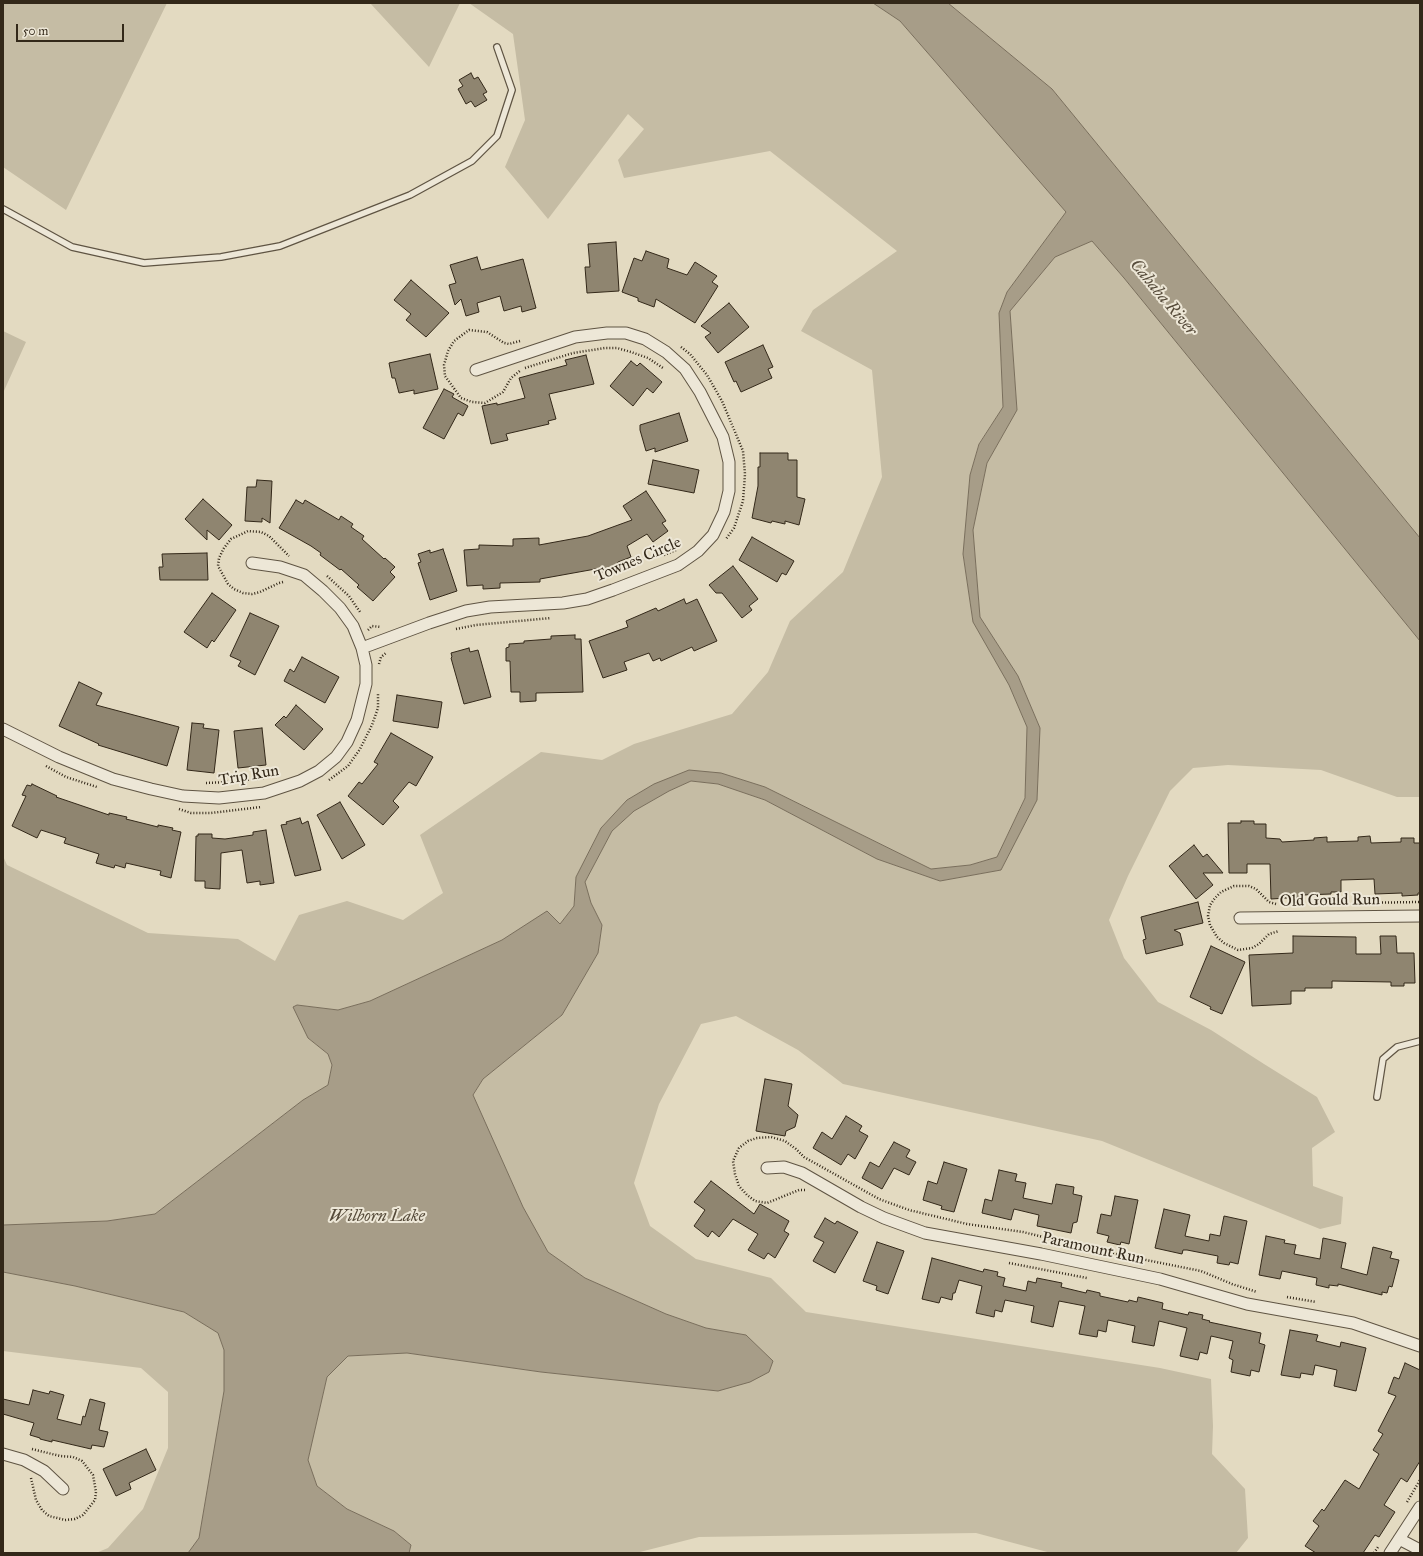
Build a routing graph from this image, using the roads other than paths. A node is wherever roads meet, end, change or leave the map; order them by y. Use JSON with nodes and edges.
{"nodes":[{"id":1,"x":497,"y":47,"type":"dead end"},
{"id":2,"x":3,"y":208,"type":"edge"},
{"id":3,"x":476,"y":370,"type":"dead end"},
{"id":4,"x":252,"y":563,"type":"dead end"},
{"id":5,"x":362,"y":648,"type":"junction"},
{"id":6,"x":3,"y":729,"type":"edge"},
{"id":7,"x":1420,"y":916,"type":"edge"},
{"id":8,"x":1240,"y":918,"type":"dead end"},
{"id":9,"x":1420,"y":1040,"type":"edge"},
{"id":10,"x":1377,"y":1097,"type":"dead end"},
{"id":11,"x":767,"y":1168,"type":"dead end"},
{"id":12,"x":1420,"y":1346,"type":"edge"},
{"id":13,"x":3,"y":1454,"type":"edge"},
{"id":14,"x":63,"y":1489,"type":"dead end"},
{"id":15,"x":1420,"y":1507,"type":"edge"},
{"id":16,"x":1400,"y":1539,"type":"junction"},
{"id":17,"x":1420,"y":1550,"type":"edge"},
{"id":18,"x":1390,"y":1553,"type":"edge"}],
"edges":[{"from":1,"to":2,"type":"lane"},
{"from":3,"to":5,"type":"street","name":"Townes Circle"},
{"from":4,"to":5,"type":"street","name":"Trip Run"},
{"from":5,"to":6,"type":"street","name":"Trip Run"},
{"from":7,"to":8,"type":"street","name":"Old Gould Run"},
{"from":9,"to":10,"type":"lane"},
{"from":11,"to":12,"type":"street","name":"Paramount Run"},
{"from":13,"to":14,"type":"street"},
{"from":15,"to":16,"type":"street"},
{"from":16,"to":17,"type":"street"},
{"from":16,"to":18,"type":"street"}]}
